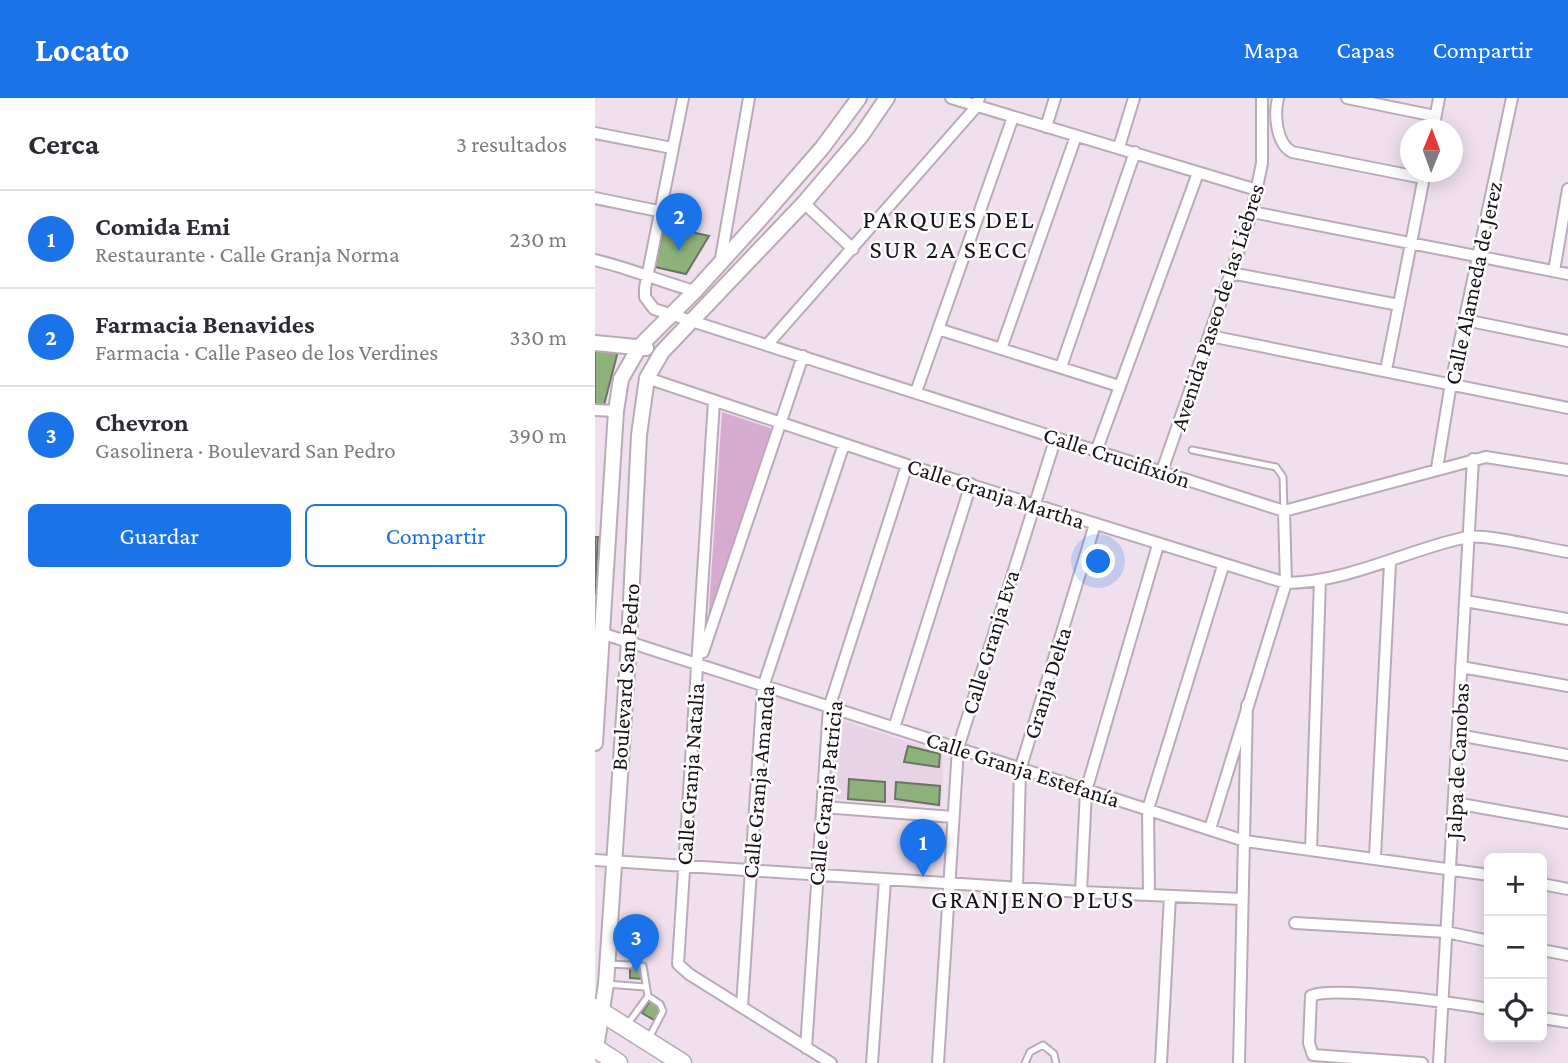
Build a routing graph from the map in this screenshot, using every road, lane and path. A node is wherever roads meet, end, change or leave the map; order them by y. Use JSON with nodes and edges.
{"nodes":[{"id":1,"x":683,"y":98,"type":"edge"},
{"id":2,"x":749,"y":98,"type":"edge"},
{"id":3,"x":859,"y":98,"type":"edge"},
{"id":4,"x":887,"y":98,"type":"edge"},
{"id":5,"x":951,"y":98,"type":"edge"},
{"id":6,"x":1055,"y":98,"type":"edge"},
{"id":7,"x":1133,"y":98,"type":"edge"},
{"id":8,"x":1262,"y":98,"type":"edge"},
{"id":9,"x":1278,"y":98,"type":"edge"},
{"id":10,"x":1347,"y":98,"type":"edge"},
{"id":11,"x":1439,"y":98,"type":"edge"},
{"id":12,"x":1512,"y":98,"type":"edge"},
{"id":13,"x":978,"y":102,"type":"edge"},
{"id":14,"x":1436,"y":116,"type":"junction"},
{"id":15,"x":1013,"y":117,"type":"junction"},
{"id":16,"x":1435,"y":119,"type":"edge"},
{"id":17,"x":1047,"y":127,"type":"junction"},
{"id":18,"x":595,"y":133,"type":"edge"},
{"id":19,"x":1076,"y":136,"type":"junction"},
{"id":20,"x":1119,"y":147,"type":"junction"},
{"id":21,"x":672,"y":148,"type":"junction"},
{"id":22,"x":1135,"y":152,"type":"junction"},
{"id":23,"x":1400,"y":171,"type":"edge"},
{"id":24,"x":1198,"y":173,"type":"junction"},
{"id":25,"x":1423,"y":182,"type":"edge"},
{"id":26,"x":1568,"y":189,"type":"edge"},
{"id":27,"x":1257,"y":190,"type":"junction"},
{"id":28,"x":595,"y":198,"type":"edge"},
{"id":29,"x":804,"y":203,"type":"junction"},
{"id":30,"x":658,"y":211,"type":"junction"},
{"id":31,"x":1252,"y":212,"type":"junction"},
{"id":32,"x":1411,"y":243,"type":"junction"},
{"id":33,"x":853,"y":249,"type":"junction"},
{"id":34,"x":1478,"y":256,"type":"junction"},
{"id":35,"x":595,"y":260,"type":"edge"},
{"id":36,"x":720,"y":264,"type":"junction"},
{"id":37,"x":1554,"y":271,"type":"junction"},
{"id":38,"x":647,"y":274,"type":"junction"},
{"id":39,"x":1231,"y":274,"type":"junction"},
{"id":40,"x":1568,"y":274,"type":"edge"},
{"id":41,"x":695,"y":291,"type":"junction"},
{"id":42,"x":1399,"y":306,"type":"junction"},
{"id":43,"x":670,"y":316,"type":"junction"},
{"id":44,"x":1465,"y":320,"type":"junction"},
{"id":45,"x":693,"y":322,"type":"junction"},
{"id":46,"x":938,"y":329,"type":"junction"},
{"id":47,"x":1210,"y":336,"type":"junction"},
{"id":48,"x":1568,"y":341,"type":"edge"},
{"id":49,"x":595,"y":343,"type":"edge"},
{"id":50,"x":767,"y":345,"type":"junction"},
{"id":51,"x":640,"y":346,"type":"junction"},
{"id":52,"x":1001,"y":349,"type":"junction"},
{"id":53,"x":662,"y":352,"type":"junction"},
{"id":54,"x":803,"y":356,"type":"junction"},
{"id":55,"x":1062,"y":367,"type":"junction"},
{"id":56,"x":1385,"y":370,"type":"junction"},
{"id":57,"x":647,"y":378,"type":"junction"},
{"id":58,"x":1451,"y":383,"type":"junction"},
{"id":59,"x":1119,"y":386,"type":"junction"},
{"id":60,"x":916,"y":392,"type":"junction"},
{"id":61,"x":714,"y":401,"type":"junction"},
{"id":62,"x":1568,"y":408,"type":"edge"},
{"id":63,"x":595,"y":410,"type":"edge"},
{"id":64,"x":616,"y":411,"type":"junction"},
{"id":65,"x":781,"y":422,"type":"junction"},
{"id":66,"x":1056,"y":437,"type":"junction"},
{"id":67,"x":844,"y":444,"type":"junction"},
{"id":68,"x":1097,"y":449,"type":"junction"},
{"id":69,"x":1192,"y":450,"type":"dead end"},
{"id":70,"x":1473,"y":459,"type":"junction"},
{"id":71,"x":907,"y":465,"type":"junction"},
{"id":72,"x":1437,"y":468,"type":"junction"},
{"id":73,"x":1568,"y":470,"type":"edge"},
{"id":74,"x":1162,"y":471,"type":"junction"},
{"id":75,"x":971,"y":484,"type":"junction"},
{"id":76,"x":1034,"y":503,"type":"junction"},
{"id":77,"x":1284,"y":511,"type":"junction"},
{"id":78,"x":1095,"y":524,"type":"junction"},
{"id":79,"x":1470,"y":536,"type":"junction"},
{"id":80,"x":1158,"y":545,"type":"junction"},
{"id":81,"x":1568,"y":552,"type":"edge"},
{"id":82,"x":1390,"y":563,"type":"junction"},
{"id":83,"x":1223,"y":566,"type":"junction"},
{"id":84,"x":1320,"y":580,"type":"junction"},
{"id":85,"x":1286,"y":583,"type":"junction"},
{"id":86,"x":1465,"y":601,"type":"junction"},
{"id":87,"x":600,"y":603,"type":"edge"},
{"id":88,"x":1568,"y":620,"type":"edge"},
{"id":89,"x":604,"y":634,"type":"junction"},
{"id":90,"x":629,"y":642,"type":"junction"},
{"id":91,"x":699,"y":666,"type":"junction"},
{"id":92,"x":1461,"y":667,"type":"junction"},
{"id":93,"x":1568,"y":686,"type":"edge"},
{"id":94,"x":763,"y":687,"type":"junction"},
{"id":95,"x":1247,"y":705,"type":"junction"},
{"id":96,"x":829,"y":708,"type":"junction"},
{"id":97,"x":894,"y":728,"type":"junction"},
{"id":98,"x":1458,"y":735,"type":"junction"},
{"id":99,"x":595,"y":743,"type":"edge"},
{"id":100,"x":958,"y":748,"type":"junction"},
{"id":101,"x":1568,"y":755,"type":"edge"},
{"id":102,"x":1020,"y":770,"type":"junction"},
{"id":103,"x":1086,"y":791,"type":"junction"},
{"id":104,"x":1455,"y":803,"type":"junction"},
{"id":105,"x":823,"y":807,"type":"junction"},
{"id":106,"x":1148,"y":809,"type":"junction"},
{"id":107,"x":953,"y":817,"type":"junction"},
{"id":108,"x":1568,"y":823,"type":"edge"},
{"id":109,"x":1210,"y":830,"type":"junction"},
{"id":110,"x":1245,"y":841,"type":"junction"},
{"id":111,"x":1311,"y":850,"type":"junction"},
{"id":112,"x":1375,"y":857,"type":"junction"},
{"id":113,"x":595,"y":860,"type":"edge"},
{"id":114,"x":613,"y":862,"type":"junction"},
{"id":115,"x":683,"y":866,"type":"junction"},
{"id":116,"x":1451,"y":868,"type":"junction"},
{"id":117,"x":750,"y":871,"type":"junction"},
{"id":118,"x":1484,"y":874,"type":"edge"},
{"id":119,"x":816,"y":876,"type":"junction"},
{"id":120,"x":885,"y":880,"type":"junction"},
{"id":121,"x":949,"y":884,"type":"junction"},
{"id":122,"x":1547,"y":885,"type":"edge"},
{"id":123,"x":1017,"y":888,"type":"junction"},
{"id":124,"x":1568,"y":889,"type":"edge"},
{"id":125,"x":1081,"y":892,"type":"junction"},
{"id":126,"x":1149,"y":895,"type":"junction"},
{"id":127,"x":1170,"y":896,"type":"junction"},
{"id":128,"x":1242,"y":899,"type":"junction"},
{"id":129,"x":1295,"y":923,"type":"dead end"},
{"id":130,"x":1446,"y":933,"type":"junction"},
{"id":131,"x":1484,"y":940,"type":"edge"},
{"id":132,"x":1547,"y":951,"type":"edge"},
{"id":133,"x":1568,"y":956,"type":"edge"},
{"id":134,"x":607,"y":964,"type":"junction"},
{"id":135,"x":630,"y":965,"type":"dead end"},
{"id":136,"x":643,"y":966,"type":"dead end"},
{"id":137,"x":606,"y":984,"type":"junction"},
{"id":138,"x":645,"y":987,"type":"junction"},
{"id":139,"x":648,"y":996,"type":"junction"},
{"id":140,"x":1444,"y":1001,"type":"junction"},
{"id":141,"x":742,"y":1007,"type":"junction"},
{"id":142,"x":1484,"y":1008,"type":"edge"},
{"id":143,"x":599,"y":1011,"type":"edge"},
{"id":144,"x":1547,"y":1019,"type":"edge"},
{"id":145,"x":1568,"y":1022,"type":"edge"},
{"id":146,"x":625,"y":1027,"type":"junction"},
{"id":147,"x":647,"y":1041,"type":"junction"},
{"id":148,"x":595,"y":1048,"type":"edge"},
{"id":149,"x":806,"y":1048,"type":"junction"},
{"id":150,"x":618,"y":1063,"type":"edge"},
{"id":151,"x":682,"y":1063,"type":"edge"},
{"id":152,"x":831,"y":1063,"type":"edge"},
{"id":153,"x":872,"y":1063,"type":"edge"},
{"id":154,"x":938,"y":1063,"type":"edge"},
{"id":155,"x":1025,"y":1063,"type":"edge"},
{"id":156,"x":1056,"y":1063,"type":"edge"},
{"id":157,"x":1161,"y":1063,"type":"edge"},
{"id":158,"x":1238,"y":1063,"type":"edge"},
{"id":159,"x":1422,"y":1063,"type":"edge"},
{"id":160,"x":1439,"y":1063,"type":"edge"}],
"edges":[{"from":1,"to":21,"type":"street"},
{"from":2,"to":36,"type":"street"},
{"from":3,"to":36,"type":"street","name":"Boulevard San Pedro"},
{"from":4,"to":29,"type":"street"},
{"from":5,"to":13,"type":"street"},
{"from":6,"to":17,"type":"street"},
{"from":7,"to":20,"type":"street"},
{"from":8,"to":27,"type":"street","name":"Avenida Paseo de las Liebres"},
{"from":9,"to":23,"type":"street"},
{"from":10,"to":14,"type":"street"},
{"from":11,"to":14,"type":"street"},
{"from":12,"to":34,"type":"street","name":"Calle Alameda de Jerez"},
{"from":13,"to":15,"type":"street"},
{"from":13,"to":33,"type":"street"},
{"from":14,"to":16,"type":"street"},
{"from":15,"to":17,"type":"street"},
{"from":15,"to":46,"type":"street"},
{"from":17,"to":19,"type":"street"},
{"from":18,"to":21,"type":"street"},
{"from":19,"to":20,"type":"street"},
{"from":19,"to":52,"type":"street"},
{"from":20,"to":22,"type":"street"},
{"from":21,"to":30,"type":"street"},
{"from":22,"to":24,"type":"street"},
{"from":22,"to":55,"type":"street"},
{"from":24,"to":27,"type":"street"},
{"from":24,"to":59,"type":"street"},
{"from":25,"to":32,"type":"street"},
{"from":26,"to":37,"type":"street"},
{"from":27,"to":31,"type":"street","name":"Avenida Paseo de las Liebres"},
{"from":28,"to":30,"type":"street"},
{"from":29,"to":33,"type":"street"},
{"from":29,"to":45,"type":"street","name":"Boulevard San Pedro"},
{"from":30,"to":38,"type":"street"},
{"from":31,"to":32,"type":"street"},
{"from":31,"to":39,"type":"street","name":"Avenida Paseo de las Liebres"},
{"from":32,"to":34,"type":"street"},
{"from":32,"to":42,"type":"street"},
{"from":33,"to":50,"type":"street"},
{"from":34,"to":37,"type":"street"},
{"from":34,"to":44,"type":"street","name":"Calle Alameda de Jerez"},
{"from":35,"to":38,"type":"street"},
{"from":36,"to":41,"type":"street","name":"Boulevard San Pedro"},
{"from":37,"to":40,"type":"street"},
{"from":38,"to":41,"type":"street"},
{"from":38,"to":43,"type":"street"},
{"from":39,"to":42,"type":"street"},
{"from":39,"to":47,"type":"street","name":"Avenida Paseo de las Liebres"},
{"from":41,"to":43,"type":"street","name":"Boulevard San Pedro"},
{"from":42,"to":56,"type":"street"},
{"from":43,"to":45,"type":"street","name":"Calle Crucifixión"},
{"from":43,"to":51,"type":"street","name":"Boulevard San Pedro"},
{"from":44,"to":48,"type":"street"},
{"from":44,"to":58,"type":"street","name":"Calle Alameda de Jerez"},
{"from":45,"to":50,"type":"street","name":"Calle Crucifixión"},
{"from":45,"to":53,"type":"street","name":"Boulevard San Pedro"},
{"from":46,"to":52,"type":"street"},
{"from":46,"to":60,"type":"street"},
{"from":47,"to":56,"type":"street"},
{"from":47,"to":74,"type":"street","name":"Avenida Paseo de las Liebres"},
{"from":49,"to":51,"type":"street"},
{"from":50,"to":54,"type":"street","name":"Calle Crucifixión"},
{"from":51,"to":53,"type":"street"},
{"from":51,"to":64,"type":"street","name":"Boulevard San Pedro"},
{"from":52,"to":55,"type":"street"},
{"from":53,"to":57,"type":"street","name":"Boulevard San Pedro"},
{"from":54,"to":60,"type":"street","name":"Calle Crucifixión"},
{"from":54,"to":65,"type":"street"},
{"from":55,"to":59,"type":"street"},
{"from":56,"to":58,"type":"street"},
{"from":57,"to":61,"type":"street","name":"Calle Granja Martha"},
{"from":57,"to":90,"type":"street","name":"Boulevard San Pedro"},
{"from":58,"to":62,"type":"street"},
{"from":58,"to":72,"type":"street","name":"Calle Alameda de Jerez"},
{"from":59,"to":68,"type":"street"},
{"from":60,"to":66,"type":"street","name":"Calle Crucifixión"},
{"from":61,"to":65,"type":"street","name":"Calle Granja Martha"},
{"from":61,"to":91,"type":"street","name":"Calle Granja Natalia"},
{"from":63,"to":64,"type":"street"},
{"from":64,"to":87,"type":"street","name":"Boulevard San Pedro"},
{"from":65,"to":67,"type":"street","name":"Calle Granja Martha"},
{"from":65,"to":91,"type":"street"},
{"from":66,"to":68,"type":"street","name":"Calle Crucifixión"},
{"from":66,"to":76,"type":"street","name":"Calle Granja Eva"},
{"from":67,"to":71,"type":"street","name":"Calle Granja Martha"},
{"from":67,"to":94,"type":"street","name":"Calle Granja Amanda"},
{"from":68,"to":74,"type":"street","name":"Calle Crucifixión"},
{"from":69,"to":77,"type":"lane"},
{"from":70,"to":72,"type":"street"},
{"from":70,"to":73,"type":"street"},
{"from":70,"to":79,"type":"street","name":"Jalpa de Canobas"},
{"from":71,"to":75,"type":"street","name":"Calle Granja Martha"},
{"from":71,"to":96,"type":"street","name":"Calle Granja Patricia"},
{"from":72,"to":77,"type":"street"},
{"from":74,"to":77,"type":"street","name":"Calle Crucifixión"},
{"from":75,"to":76,"type":"street","name":"Calle Granja Martha"},
{"from":75,"to":97,"type":"street"},
{"from":76,"to":78,"type":"street","name":"Calle Granja Martha"},
{"from":76,"to":100,"type":"street","name":"Calle Granja Eva"},
{"from":77,"to":85,"type":"street"},
{"from":78,"to":80,"type":"street","name":"Calle Granja Martha"},
{"from":78,"to":102,"type":"street","name":"Granja Delta"},
{"from":79,"to":81,"type":"street"},
{"from":79,"to":82,"type":"street","name":"Calle Granja Martha"},
{"from":79,"to":86,"type":"street","name":"Jalpa de Canobas"},
{"from":80,"to":83,"type":"street","name":"Calle Granja Martha"},
{"from":80,"to":103,"type":"street"},
{"from":82,"to":84,"type":"street","name":"Calle Granja Martha"},
{"from":82,"to":112,"type":"street"},
{"from":83,"to":85,"type":"street","name":"Calle Granja Martha"},
{"from":83,"to":106,"type":"street"},
{"from":84,"to":85,"type":"street","name":"Calle Granja Martha"},
{"from":84,"to":111,"type":"street"},
{"from":85,"to":95,"type":"street"},
{"from":86,"to":88,"type":"street"},
{"from":86,"to":92,"type":"street","name":"Jalpa de Canobas"},
{"from":87,"to":89,"type":"street","name":"Boulevard San Pedro"},
{"from":89,"to":90,"type":"street","name":"Calle Granja Estefanía"},
{"from":89,"to":99,"type":"street","name":"Boulevard San Pedro"},
{"from":90,"to":91,"type":"street","name":"Calle Granja Estefanía"},
{"from":90,"to":114,"type":"street","name":"Boulevard San Pedro"},
{"from":91,"to":94,"type":"street","name":"Calle Granja Estefanía"},
{"from":91,"to":115,"type":"street","name":"Calle Granja Natalia"},
{"from":92,"to":93,"type":"street"},
{"from":92,"to":98,"type":"street","name":"Jalpa de Canobas"},
{"from":94,"to":96,"type":"street","name":"Calle Granja Estefanía"},
{"from":94,"to":117,"type":"street","name":"Calle Granja Amanda"},
{"from":95,"to":109,"type":"street"},
{"from":95,"to":110,"type":"street"},
{"from":96,"to":97,"type":"street","name":"Calle Granja Estefanía"},
{"from":96,"to":105,"type":"street","name":"Calle Granja Patricia"},
{"from":97,"to":100,"type":"street","name":"Calle Granja Estefanía"},
{"from":98,"to":101,"type":"street"},
{"from":98,"to":104,"type":"street","name":"Jalpa de Canobas"},
{"from":100,"to":102,"type":"street","name":"Calle Granja Estefanía"},
{"from":100,"to":107,"type":"street","name":"Calle Granja Eva"},
{"from":102,"to":103,"type":"street","name":"Calle Granja Estefanía"},
{"from":102,"to":123,"type":"street","name":"Granja Delta"},
{"from":103,"to":106,"type":"street","name":"Calle Granja Estefanía"},
{"from":103,"to":125,"type":"street"},
{"from":104,"to":108,"type":"street"},
{"from":104,"to":116,"type":"street","name":"Jalpa de Canobas"},
{"from":105,"to":107,"type":"street"},
{"from":105,"to":119,"type":"street","name":"Calle Granja Patricia"},
{"from":106,"to":109,"type":"street","name":"Calle Granja Estefanía"},
{"from":106,"to":126,"type":"street"},
{"from":107,"to":121,"type":"street","name":"Calle Granja Eva"},
{"from":109,"to":110,"type":"street","name":"Calle Granja Estefanía"},
{"from":110,"to":111,"type":"street","name":"Calle Granja Estefanía"},
{"from":110,"to":128,"type":"street"},
{"from":111,"to":112,"type":"street","name":"Calle Granja Estefanía"},
{"from":112,"to":116,"type":"street","name":"Calle Granja Estefanía"},
{"from":113,"to":114,"type":"street"},
{"from":114,"to":115,"type":"street"},
{"from":114,"to":134,"type":"street","name":"Boulevard San Pedro"},
{"from":115,"to":117,"type":"street"},
{"from":115,"to":141,"type":"street","name":"Calle Granja Natalia"},
{"from":116,"to":118,"type":"street","name":"Calle Granja Estefanía"},
{"from":116,"to":130,"type":"street","name":"Jalpa de Canobas"},
{"from":117,"to":119,"type":"street"},
{"from":117,"to":141,"type":"street","name":"Calle Granja Amanda"},
{"from":119,"to":120,"type":"street"},
{"from":119,"to":149,"type":"street","name":"Calle Granja Patricia"},
{"from":120,"to":121,"type":"street"},
{"from":120,"to":153,"type":"street"},
{"from":121,"to":123,"type":"street"},
{"from":121,"to":154,"type":"street","name":"Calle Granja Eva"},
{"from":122,"to":124,"type":"street"},
{"from":123,"to":125,"type":"street"},
{"from":125,"to":126,"type":"street"},
{"from":126,"to":127,"type":"street"},
{"from":127,"to":128,"type":"street"},
{"from":127,"to":157,"type":"street"},
{"from":128,"to":158,"type":"street"},
{"from":129,"to":130,"type":"street"},
{"from":130,"to":131,"type":"street"},
{"from":130,"to":140,"type":"street","name":"Jalpa de Canobas"},
{"from":132,"to":133,"type":"street"},
{"from":134,"to":135,"type":"lane"},
{"from":134,"to":137,"type":"street","name":"Boulevard San Pedro"},
{"from":136,"to":138,"type":"lane"},
{"from":137,"to":138,"type":"lane"},
{"from":137,"to":143,"type":"street","name":"Boulevard San Pedro"},
{"from":138,"to":139,"type":"lane"},
{"from":139,"to":146,"type":"lane"},
{"from":139,"to":147,"type":"lane"},
{"from":140,"to":142,"type":"street"},
{"from":140,"to":159,"type":"street"},
{"from":140,"to":160,"type":"street","name":"Jalpa de Canobas"},
{"from":141,"to":149,"type":"street","name":"Calle Granja Natalia"},
{"from":143,"to":146,"type":"main road"},
{"from":143,"to":148,"type":"street","name":"Boulevard San Pedro"},
{"from":144,"to":145,"type":"street"},
{"from":146,"to":147,"type":"main road"},
{"from":147,"to":151,"type":"main road"},
{"from":148,"to":150,"type":"main road"},
{"from":149,"to":152,"type":"street","name":"Calle Granja Natalia"},
{"from":155,"to":156,"type":"lane"}]}
